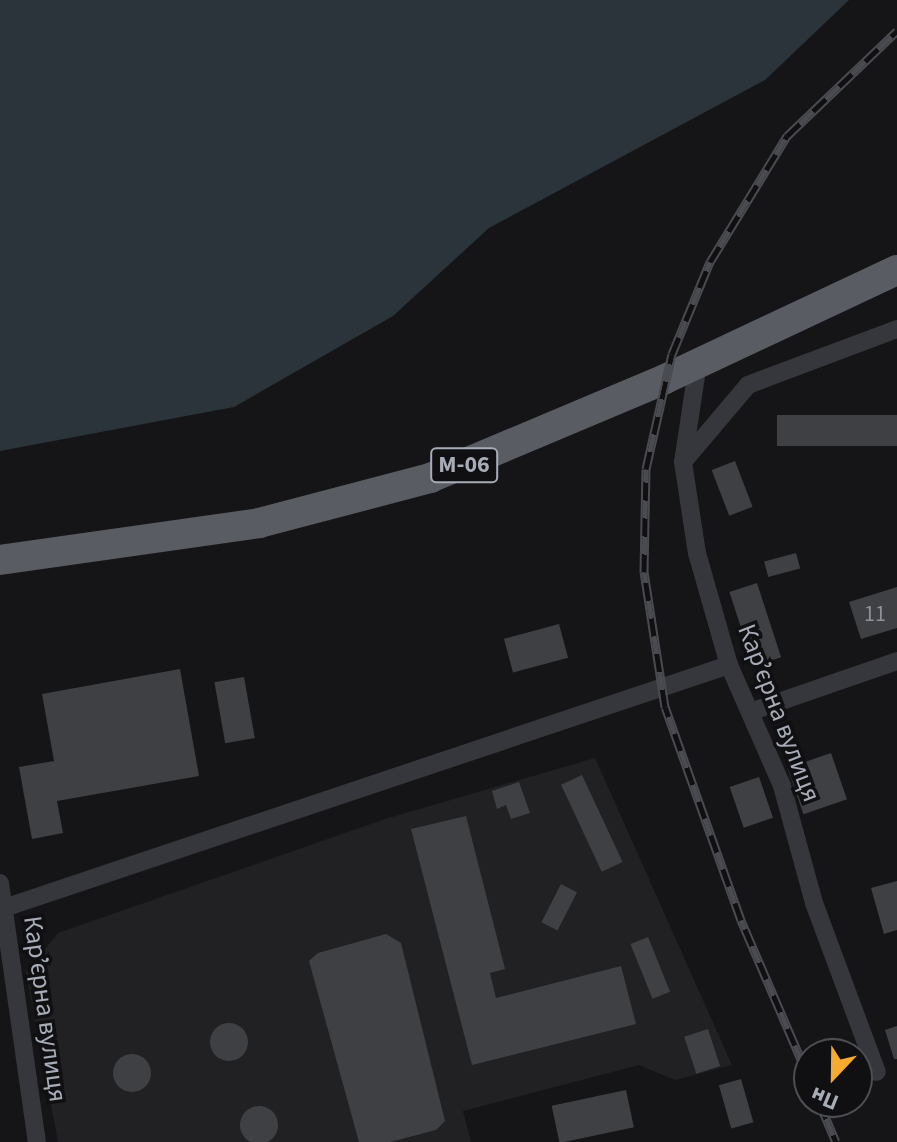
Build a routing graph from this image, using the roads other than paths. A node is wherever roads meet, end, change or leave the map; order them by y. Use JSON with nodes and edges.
{"nodes":[{"id":1,"x":897,"y":270,"type":"edge"},
{"id":2,"x":897,"y":329,"type":"edge"},
{"id":3,"x":698,"y":363,"type":"junction"},
{"id":4,"x":683,"y":462,"type":"junction"},
{"id":5,"x":0,"y":560,"type":"edge"},
{"id":6,"x":897,"y":661,"type":"edge"},
{"id":7,"x":729,"y":665,"type":"junction"},
{"id":8,"x":750,"y":712,"type":"junction"},
{"id":9,"x":0,"y":883,"type":"edge"},
{"id":10,"x":4,"y":908,"type":"junction"},
{"id":11,"x":877,"y":1072,"type":"dead end"},
{"id":12,"x":37,"y":1142,"type":"edge"}],
"edges":[{"from":1,"to":3,"type":"highway","number":"М-06"},
{"from":2,"to":4,"type":"street"},
{"from":3,"to":4,"type":"street","name":"Карʼєрна вулиця"},
{"from":3,"to":5,"type":"highway","number":"М-06"},
{"from":4,"to":7,"type":"street","name":"Карʼєрна вулиця"},
{"from":6,"to":8,"type":"street"},
{"from":7,"to":8,"type":"street","name":"Карʼєрна вулиця"},
{"from":7,"to":10,"type":"street"},
{"from":8,"to":11,"type":"street","name":"Карʼєрна вулиця"},
{"from":9,"to":10,"type":"street","name":"Карʼєрна вулиця"},
{"from":10,"to":12,"type":"street","name":"Карʼєрна вулиця"}]}
